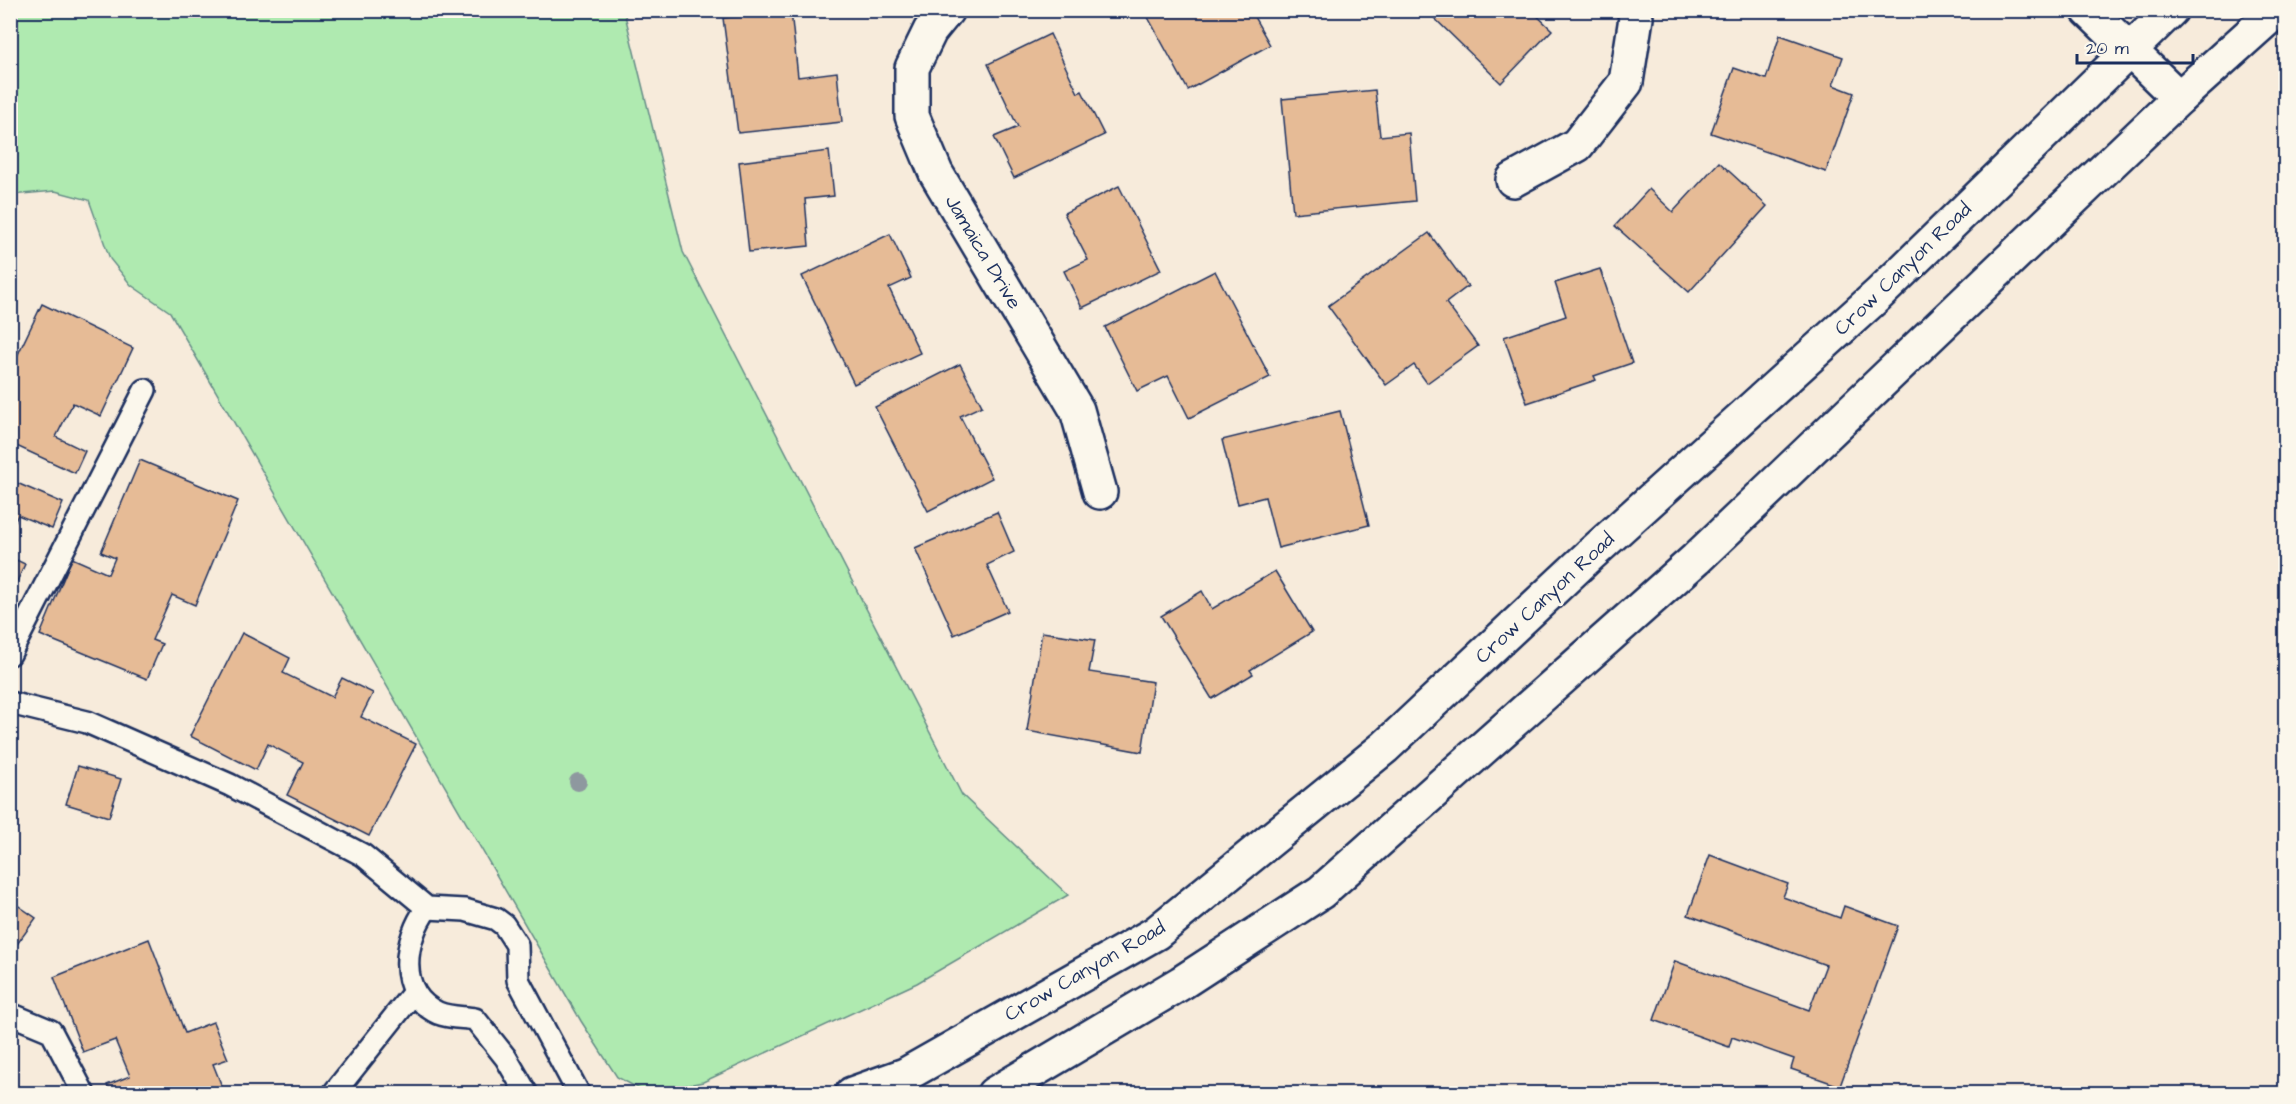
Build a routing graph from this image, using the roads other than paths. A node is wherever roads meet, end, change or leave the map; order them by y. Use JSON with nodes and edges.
{"nodes":[{"id":1,"x":947,"y":10,"type":"edge"},
{"id":2,"x":1634,"y":10,"type":"edge"},
{"id":3,"x":2088,"y":10,"type":"edge"},
{"id":4,"x":2171,"y":10,"type":"edge"},
{"id":5,"x":2277,"y":10,"type":"edge"},
{"id":6,"x":2130,"y":50,"type":"junction"},
{"id":7,"x":2179,"y":98,"type":"junction"},
{"id":8,"x":1513,"y":180,"type":"dead end"},
{"id":9,"x":145,"y":390,"type":"dead end"},
{"id":10,"x":1100,"y":492,"type":"dead end"},
{"id":11,"x":10,"y":654,"type":"edge"},
{"id":12,"x":10,"y":703,"type":"edge"},
{"id":13,"x":428,"y":908,"type":"junction"},
{"id":14,"x":414,"y":992,"type":"junction"},
{"id":15,"x":10,"y":1019,"type":"edge"},
{"id":16,"x":84,"y":1094,"type":"edge"},
{"id":17,"x":333,"y":1094,"type":"edge"},
{"id":18,"x":527,"y":1094,"type":"edge"},
{"id":19,"x":579,"y":1094,"type":"edge"},
{"id":20,"x":852,"y":1094,"type":"edge"},
{"id":21,"x":994,"y":1094,"type":"edge"}],
"edges":[{"from":1,"to":10,"type":"main road","name":"Jamaica Drive"},
{"from":2,"to":8,"type":"main road"},
{"from":3,"to":6,"type":"main road"},
{"from":4,"to":6,"type":"main road","name":"Crow Canyon Road"},
{"from":5,"to":7,"type":"main road"},
{"from":6,"to":7,"type":"main road"},
{"from":6,"to":20,"type":"main road","name":"Crow Canyon Road"},
{"from":7,"to":21,"type":"main road"},
{"from":9,"to":11,"type":"lane"},
{"from":12,"to":13,"type":"lane"},
{"from":13,"to":14,"type":"lane"},
{"from":13,"to":19,"type":"lane"},
{"from":14,"to":17,"type":"lane"},
{"from":14,"to":18,"type":"lane"},
{"from":15,"to":16,"type":"lane"}]}
